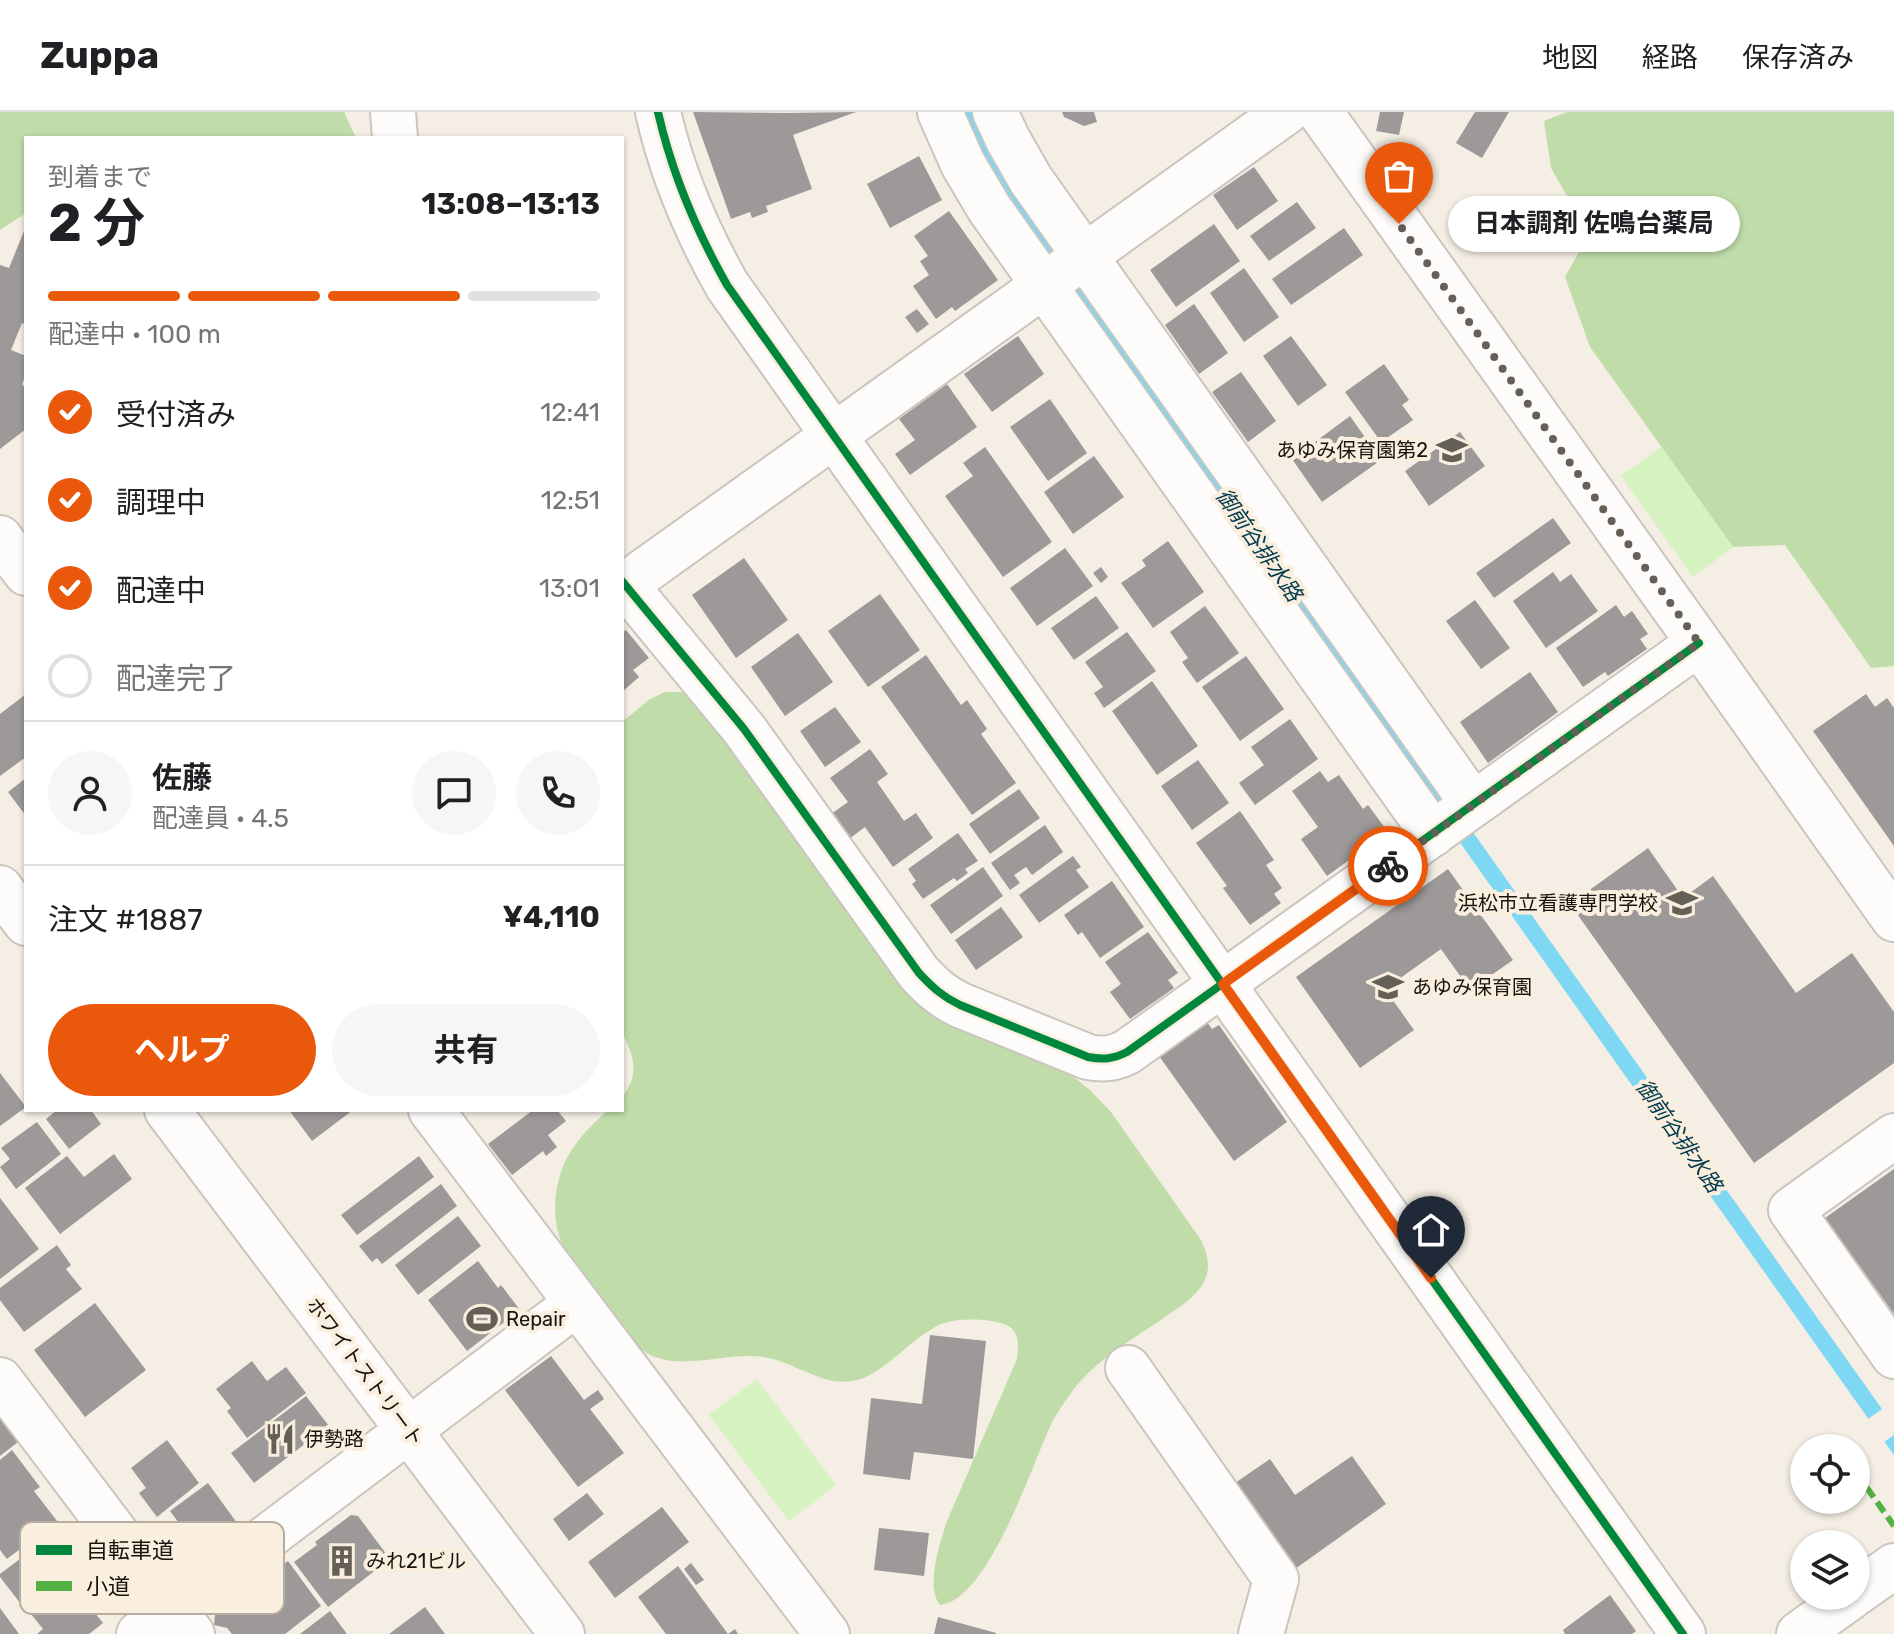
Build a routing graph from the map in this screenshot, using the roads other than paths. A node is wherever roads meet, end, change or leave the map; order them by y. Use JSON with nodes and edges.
{"nodes":[{"id":1,"x":393,"y":112,"type":"edge"},
{"id":2,"x":658,"y":112,"type":"edge"},
{"id":3,"x":940,"y":112,"type":"edge"},
{"id":4,"x":995,"y":112,"type":"edge"},
{"id":5,"x":1286,"y":112,"type":"edge"},
{"id":6,"x":1320,"y":112,"type":"edge"},
{"id":7,"x":395,"y":136,"type":"edge"},
{"id":8,"x":1085,"y":256,"type":"junction"},
{"id":9,"x":1044,"y":285,"type":"junction"},
{"id":10,"x":834,"y":436,"type":"junction"},
{"id":11,"x":624,"y":582,"type":"edge"},
{"id":12,"x":624,"y":584,"type":"edge"},
{"id":13,"x":1699,"y":643,"type":"junction"},
{"id":14,"x":1473,"y":804,"type":"junction"},
{"id":15,"x":1433,"y":834,"type":"junction"},
{"id":16,"x":0,"y":888,"type":"edge"},
{"id":17,"x":1894,"y":919,"type":"edge"},
{"id":18,"x":24,"y":920,"type":"edge"},
{"id":19,"x":1223,"y":984,"type":"junction"},
{"id":20,"x":169,"y":1112,"type":"edge"},
{"id":21,"x":433,"y":1112,"type":"edge"},
{"id":22,"x":1894,"y":1136,"type":"edge"},
{"id":23,"x":577,"y":1303,"type":"junction"},
{"id":24,"x":1894,"y":1356,"type":"edge"},
{"id":25,"x":1128,"y":1368,"type":"dead end"},
{"id":26,"x":0,"y":1380,"type":"edge"},
{"id":27,"x":409,"y":1430,"type":"junction"},
{"id":28,"x":97,"y":1522,"type":"edge"},
{"id":29,"x":284,"y":1531,"type":"edge"},
{"id":30,"x":1894,"y":1566,"type":"edge"},
{"id":31,"x":1870,"y":1583,"type":"edge"},
{"id":32,"x":1833,"y":1610,"type":"edge"},
{"id":33,"x":562,"y":1634,"type":"edge"},
{"id":34,"x":827,"y":1634,"type":"edge"},
{"id":35,"x":1261,"y":1634,"type":"edge"},
{"id":36,"x":1683,"y":1634,"type":"edge"},
{"id":37,"x":1799,"y":1634,"type":"edge"}],
"edges":[{"from":1,"to":7,"type":"street"},
{"from":2,"to":10,"type":"street"},
{"from":3,"to":9,"type":"street"},
{"from":4,"to":8,"type":"street"},
{"from":5,"to":8,"type":"street"},
{"from":6,"to":13,"type":"street"},
{"from":8,"to":9,"type":"street"},
{"from":8,"to":14,"type":"street"},
{"from":9,"to":10,"type":"street"},
{"from":9,"to":15,"type":"street"},
{"from":10,"to":11,"type":"street"},
{"from":10,"to":19,"type":"street"},
{"from":12,"to":19,"type":"street"},
{"from":13,"to":14,"type":"street"},
{"from":13,"to":17,"type":"street"},
{"from":14,"to":15,"type":"street"},
{"from":15,"to":19,"type":"street"},
{"from":16,"to":18,"type":"street"},
{"from":19,"to":36,"type":"street"},
{"from":20,"to":27,"type":"street","name":"ホワイトストリート"},
{"from":21,"to":23,"type":"street"},
{"from":22,"to":24,"type":"street"},
{"from":23,"to":27,"type":"street"},
{"from":23,"to":34,"type":"street"},
{"from":25,"to":35,"type":"street"},
{"from":26,"to":28,"type":"street"},
{"from":27,"to":29,"type":"street"},
{"from":27,"to":33,"type":"street","name":"ホワイトストリート"},
{"from":30,"to":31,"type":"street"},
{"from":32,"to":37,"type":"street"}]}
